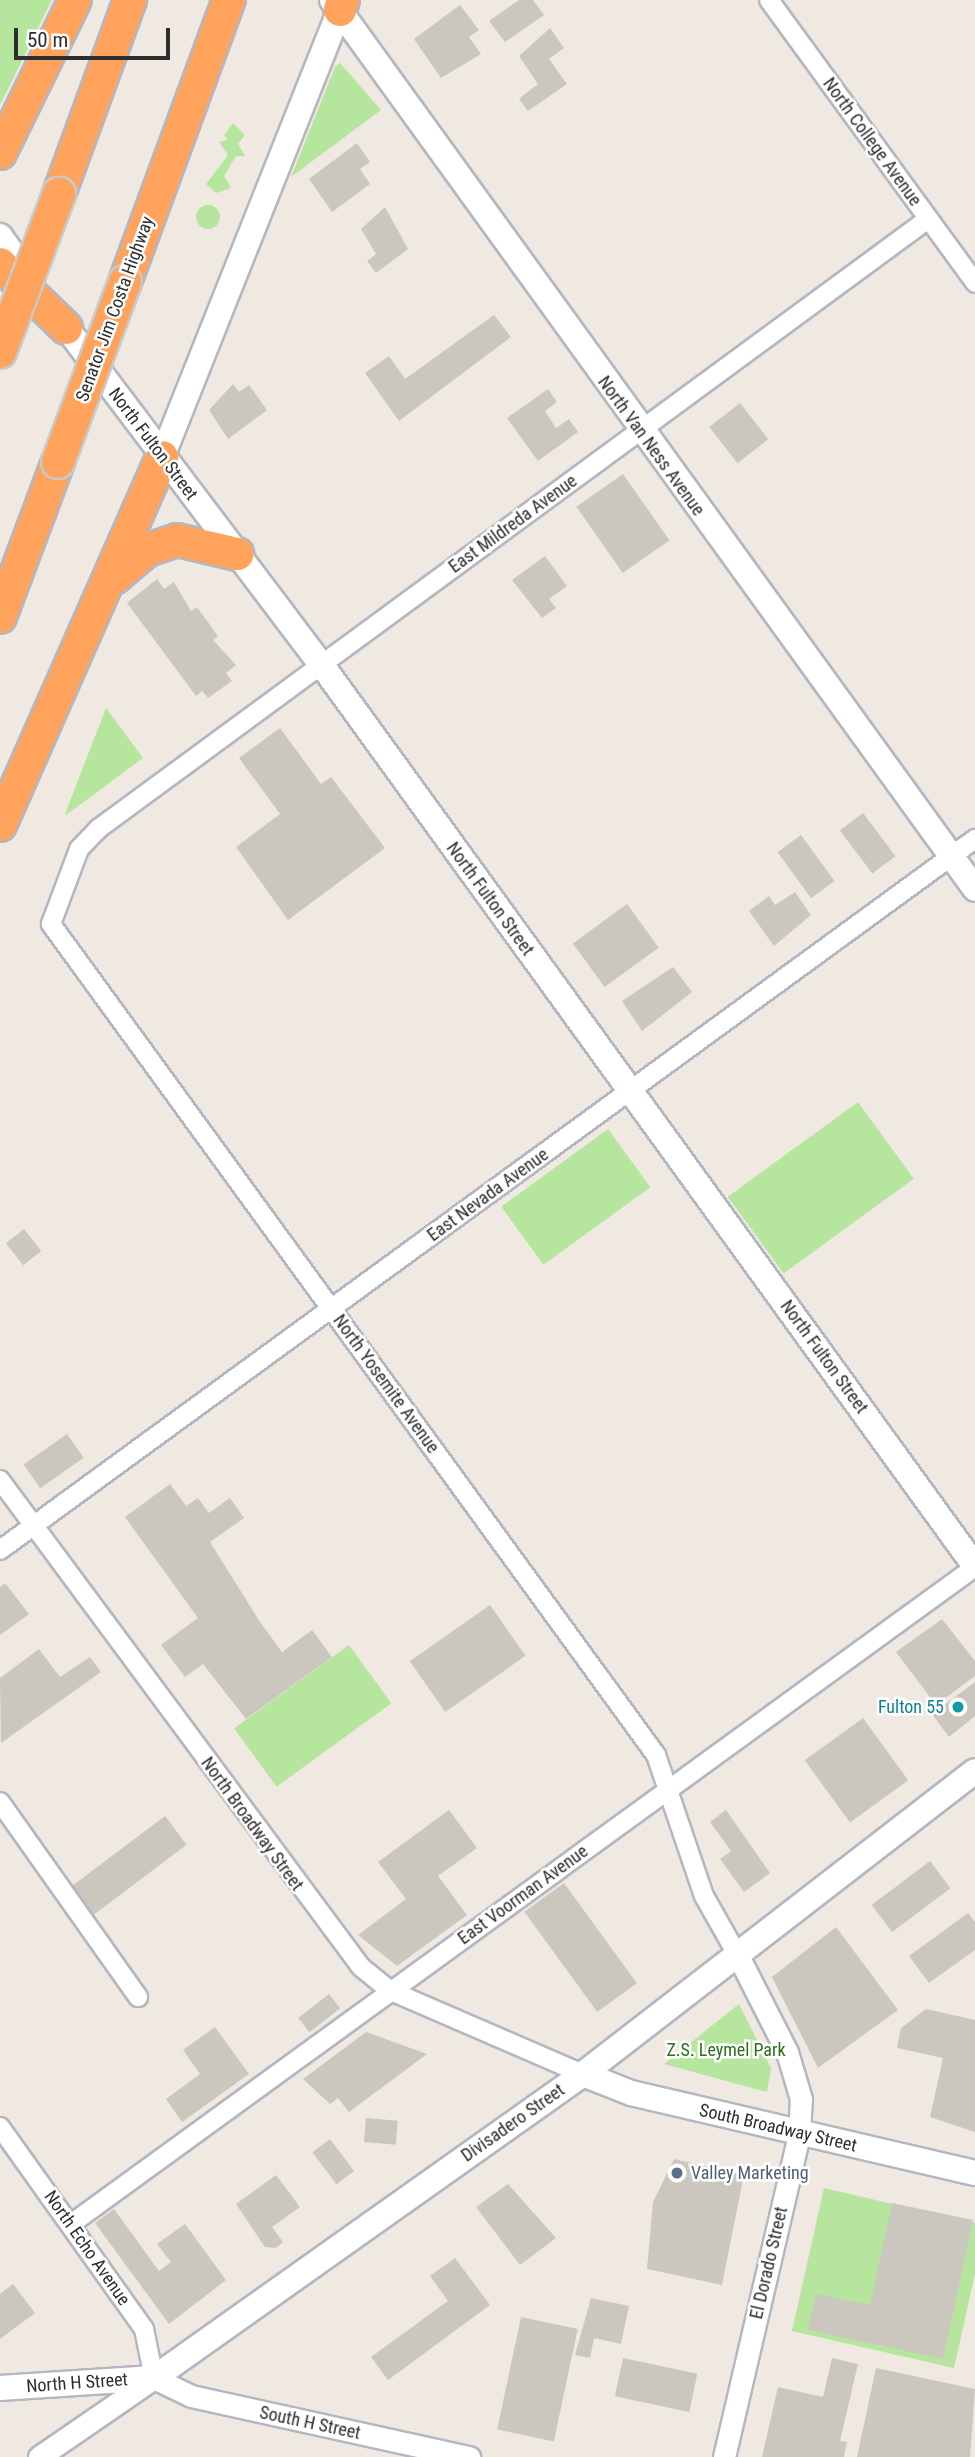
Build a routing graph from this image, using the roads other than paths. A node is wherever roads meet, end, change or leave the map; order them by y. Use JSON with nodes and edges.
{"nodes":[{"id":1,"x":75,"y":0,"type":"edge"},
{"id":2,"x":130,"y":0,"type":"edge"},
{"id":3,"x":229,"y":0,"type":"edge"},
{"id":4,"x":769,"y":0,"type":"edge"},
{"id":5,"x":338,"y":3,"type":"edge"},
{"id":6,"x":5,"y":143,"type":"edge"},
{"id":7,"x":928,"y":219,"type":"junction"},
{"id":8,"x":0,"y":236,"type":"edge"},
{"id":9,"x":0,"y":264,"type":"edge"},
{"id":10,"x":975,"y":283,"type":"edge"},
{"id":11,"x":66,"y":328,"type":"junction"},
{"id":12,"x":0,"y":352,"type":"edge"},
{"id":13,"x":639,"y":430,"type":"junction"},
{"id":14,"x":162,"y":457,"type":"junction"},
{"id":15,"x":237,"y":554,"type":"junction"},
{"id":16,"x":103,"y":593,"type":"junction"},
{"id":17,"x":0,"y":617,"type":"edge"},
{"id":18,"x":321,"y":664,"type":"junction"},
{"id":19,"x":0,"y":825,"type":"edge"},
{"id":20,"x":97,"y":829,"type":"joint"},
{"id":21,"x":975,"y":839,"type":"edge"},
{"id":22,"x":950,"y":854,"type":"junction"},
{"id":23,"x":975,"y":889,"type":"edge"},
{"id":24,"x":628,"y":1091,"type":"junction"},
{"id":25,"x":330,"y":1308,"type":"junction"},
{"id":26,"x":0,"y":1480,"type":"edge"},
{"id":27,"x":33,"y":1526,"type":"junction"},
{"id":28,"x":0,"y":1550,"type":"edge"},
{"id":29,"x":975,"y":1566,"type":"edge"},
{"id":30,"x":975,"y":1771,"type":"edge"},
{"id":31,"x":671,"y":1787,"type":"junction"},
{"id":32,"x":0,"y":1802,"type":"edge"},
{"id":33,"x":738,"y":1956,"type":"junction"},
{"id":34,"x":391,"y":1991,"type":"junction"},
{"id":35,"x":138,"y":1997,"type":"dead end"},
{"id":36,"x":583,"y":2074,"type":"junction"},
{"id":37,"x":0,"y":2127,"type":"edge"},
{"id":38,"x":799,"y":2134,"type":"junction"},
{"id":39,"x":975,"y":2174,"type":"edge"},
{"id":40,"x":71,"y":2224,"type":"junction"},
{"id":41,"x":154,"y":2378,"type":"junction"},
{"id":42,"x":0,"y":2388,"type":"edge"},
{"id":43,"x":39,"y":2457,"type":"edge"},
{"id":44,"x":469,"y":2457,"type":"edge"},
{"id":45,"x":724,"y":2457,"type":"edge"}],
"edges":[{"from":1,"to":6,"type":"highway"},
{"from":2,"to":12,"type":"highway","bridge":true},
{"from":3,"to":17,"type":"highway","name":"Senator Jim Costa Highway","bridge":true},
{"from":4,"to":7,"type":"street","name":"North College Avenue"},
{"from":5,"to":13,"type":"main road","name":"North Van Ness Avenue"},
{"from":5,"to":14,"type":"main road"},
{"from":7,"to":10,"type":"street","name":"North College Avenue"},
{"from":7,"to":13,"type":"street","name":"East Mildreda Avenue"},
{"from":8,"to":11,"type":"main road","name":"North Fulton Street"},
{"from":9,"to":11,"type":"highway"},
{"from":11,"to":14,"type":"main road","name":"North Fulton Street"},
{"from":13,"to":18,"type":"street","name":"East Mildreda Avenue"},
{"from":13,"to":22,"type":"main road","name":"North Van Ness Avenue"},
{"from":14,"to":15,"type":"main road","name":"North Fulton Street"},
{"from":14,"to":16,"type":"highway"},
{"from":15,"to":16,"type":"highway"},
{"from":15,"to":18,"type":"main road","name":"North Fulton Street"},
{"from":16,"to":19,"type":"highway"},
{"from":18,"to":20,"type":"street","name":"East Mildreda Avenue"},
{"from":18,"to":24,"type":"main road","name":"North Fulton Street"},
{"from":20,"to":25,"type":"street","name":"North Yosemite Avenue"},
{"from":21,"to":22,"type":"street","name":"East Nevada Avenue"},
{"from":22,"to":23,"type":"main road","name":"North Van Ness Avenue"},
{"from":22,"to":24,"type":"street","name":"East Nevada Avenue"},
{"from":24,"to":25,"type":"street","name":"East Nevada Avenue"},
{"from":24,"to":29,"type":"main road","name":"North Fulton Street"},
{"from":25,"to":27,"type":"street","name":"East Nevada Avenue"},
{"from":25,"to":31,"type":"street","name":"North Yosemite Avenue"},
{"from":26,"to":27,"type":"street","name":"North Broadway Street"},
{"from":27,"to":28,"type":"street","name":"East Nevada Avenue"},
{"from":27,"to":34,"type":"street","name":"North Broadway Street"},
{"from":29,"to":31,"type":"street","name":"East Voorman Avenue"},
{"from":30,"to":33,"type":"main road","name":"Divisadero Street"},
{"from":31,"to":33,"type":"street","name":"North Yosemite Avenue"},
{"from":31,"to":34,"type":"street","name":"East Voorman Avenue"},
{"from":32,"to":35,"type":"street"},
{"from":33,"to":36,"type":"main road","name":"Divisadero Street"},
{"from":33,"to":38,"type":"street","name":"El Dorado Street"},
{"from":34,"to":36,"type":"street","name":"North Broadway Street"},
{"from":34,"to":40,"type":"street","name":"East Voorman Avenue"},
{"from":36,"to":38,"type":"main road","name":"South Broadway Street"},
{"from":36,"to":41,"type":"main road","name":"Divisadero Street"},
{"from":37,"to":40,"type":"street","name":"North Echo Avenue"},
{"from":38,"to":39,"type":"main road","name":"South Broadway Street"},
{"from":38,"to":45,"type":"street","name":"El Dorado Street"},
{"from":40,"to":41,"type":"street","name":"North Echo Avenue"},
{"from":41,"to":42,"type":"main road","name":"North H Street"},
{"from":41,"to":43,"type":"street","name":"Divisadero Street"},
{"from":41,"to":44,"type":"street","name":"South H Street"}]}
